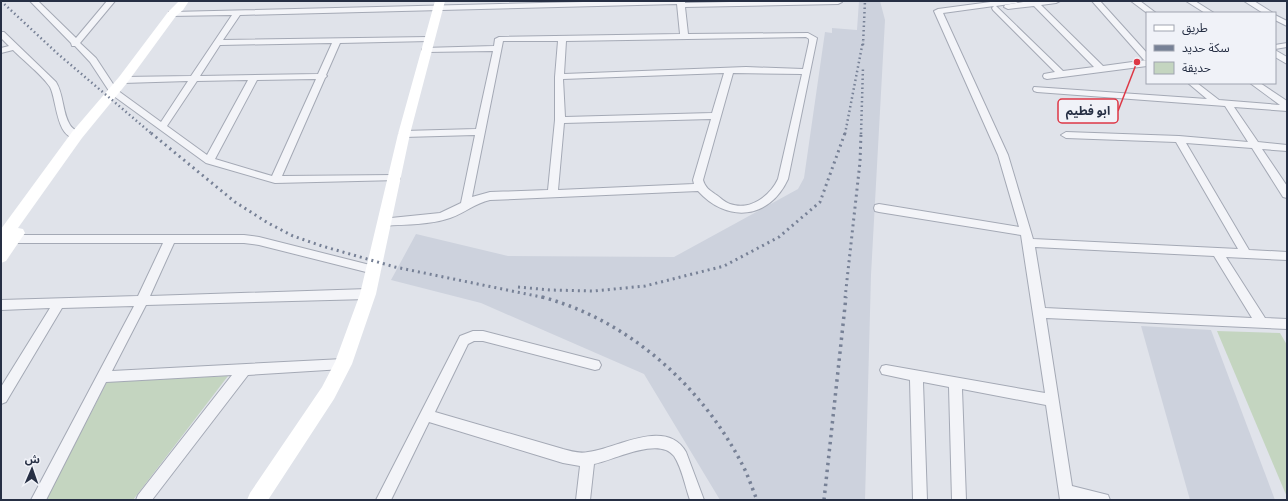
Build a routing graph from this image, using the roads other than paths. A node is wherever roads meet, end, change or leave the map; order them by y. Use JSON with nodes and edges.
{"nodes":[{"id":1,"x":34,"y":1,"type":"edge"},
{"id":2,"x":111,"y":1,"type":"edge"},
{"id":3,"x":177,"y":1,"type":"edge"},
{"id":4,"x":184,"y":1,"type":"edge"},
{"id":5,"x":296,"y":1,"type":"edge"},
{"id":6,"x":1016,"y":1,"type":"edge"},
{"id":7,"x":1056,"y":1,"type":"edge"},
{"id":8,"x":1096,"y":1,"type":"edge"},
{"id":9,"x":1134,"y":1,"type":"edge"},
{"id":10,"x":1190,"y":1,"type":"edge"},
{"id":11,"x":1248,"y":1,"type":"edge"},
{"id":12,"x":838,"y":2,"type":"dead end"},
{"id":13,"x":1035,"y":2,"type":"edge"},
{"id":14,"x":1046,"y":2,"type":"edge"},
{"id":15,"x":556,"y":3,"type":"edge"},
{"id":16,"x":681,"y":3,"type":"edge"},
{"id":17,"x":46,"y":4,"type":"edge"},
{"id":18,"x":439,"y":4,"type":"edge"},
{"id":19,"x":506,"y":4,"type":"edge"},
{"id":20,"x":996,"y":8,"type":"junction"},
{"id":21,"x":291,"y":10,"type":"junction"},
{"id":22,"x":238,"y":12,"type":"junction"},
{"id":23,"x":1150,"y":12,"type":"edge"},
{"id":24,"x":1208,"y":12,"type":"edge"},
{"id":25,"x":1267,"y":12,"type":"edge"},
{"id":26,"x":172,"y":14,"type":"junction"},
{"id":27,"x":941,"y":15,"type":"junction"},
{"id":28,"x":1276,"y":17,"type":"edge"},
{"id":29,"x":1287,"y":24,"type":"edge"},
{"id":30,"x":1,"y":34,"type":"edge"},
{"id":31,"x":684,"y":36,"type":"junction"},
{"id":32,"x":562,"y":38,"type":"junction"},
{"id":33,"x":337,"y":41,"type":"junction"},
{"id":34,"x":217,"y":43,"type":"junction"},
{"id":35,"x":75,"y":44,"type":"junction"},
{"id":36,"x":428,"y":44,"type":"junction"},
{"id":37,"x":1287,"y":45,"type":"edge"},
{"id":38,"x":13,"y":46,"type":"junction"},
{"id":39,"x":1276,"y":47,"type":"edge"},
{"id":40,"x":498,"y":48,"type":"junction"},
{"id":41,"x":1,"y":51,"type":"edge"},
{"id":42,"x":1276,"y":54,"type":"edge"},
{"id":43,"x":1146,"y":57,"type":"edge"},
{"id":44,"x":1287,"y":61,"type":"edge"},
{"id":45,"x":1146,"y":63,"type":"edge"},
{"id":46,"x":1101,"y":69,"type":"junction"},
{"id":47,"x":729,"y":71,"type":"junction"},
{"id":48,"x":806,"y":72,"type":"junction"},
{"id":49,"x":1062,"y":74,"type":"junction"},
{"id":50,"x":323,"y":76,"type":"junction"},
{"id":51,"x":1047,"y":76,"type":"dead end"},
{"id":52,"x":254,"y":77,"type":"junction"},
{"id":53,"x":559,"y":77,"type":"junction"},
{"id":54,"x":193,"y":79,"type":"junction"},
{"id":55,"x":123,"y":80,"type":"junction"},
{"id":56,"x":1193,"y":84,"type":"edge"},
{"id":57,"x":1256,"y":84,"type":"edge"},
{"id":58,"x":1037,"y":89,"type":"dead end"},
{"id":59,"x":114,"y":92,"type":"junction"},
{"id":60,"x":1217,"y":103,"type":"junction"},
{"id":61,"x":1228,"y":104,"type":"junction"},
{"id":62,"x":1287,"y":105,"type":"edge"},
{"id":63,"x":1287,"y":108,"type":"edge"},
{"id":64,"x":716,"y":116,"type":"junction"},
{"id":65,"x":560,"y":120,"type":"junction"},
{"id":66,"x":162,"y":127,"type":"junction"},
{"id":67,"x":479,"y":132,"type":"junction"},
{"id":68,"x":404,"y":134,"type":"junction"},
{"id":69,"x":77,"y":135,"type":"junction"},
{"id":70,"x":1066,"y":135,"type":"dead end"},
{"id":71,"x":1179,"y":139,"type":"junction"},
{"id":72,"x":1254,"y":145,"type":"junction"},
{"id":73,"x":1287,"y":148,"type":"edge"},
{"id":74,"x":209,"y":161,"type":"junction"},
{"id":75,"x":394,"y":178,"type":"junction"},
{"id":76,"x":275,"y":180,"type":"junction"},
{"id":77,"x":700,"y":187,"type":"junction"},
{"id":78,"x":553,"y":193,"type":"junction"},
{"id":79,"x":1287,"y":194,"type":"edge"},
{"id":80,"x":466,"y":203,"type":"junction"},
{"id":81,"x":879,"y":208,"type":"dead end"},
{"id":82,"x":385,"y":222,"type":"junction"},
{"id":83,"x":1026,"y":232,"type":"junction"},
{"id":84,"x":5,"y":237,"type":"edge"},
{"id":85,"x":170,"y":240,"type":"junction"},
{"id":86,"x":1029,"y":243,"type":"junction"},
{"id":87,"x":1217,"y":252,"type":"junction"},
{"id":88,"x":1246,"y":254,"type":"junction"},
{"id":89,"x":1287,"y":256,"type":"edge"},
{"id":90,"x":1,"y":257,"type":"edge"},
{"id":91,"x":374,"y":270,"type":"junction"},
{"id":92,"x":368,"y":294,"type":"junction"},
{"id":93,"x":142,"y":300,"type":"junction"},
{"id":94,"x":59,"y":303,"type":"junction"},
{"id":95,"x":1,"y":305,"type":"edge"},
{"id":96,"x":1039,"y":313,"type":"junction"},
{"id":97,"x":1262,"y":323,"type":"junction"},
{"id":98,"x":1285,"y":326,"type":"edge"},
{"id":99,"x":343,"y":364,"type":"junction"},
{"id":100,"x":595,"y":365,"type":"dead end"},
{"id":101,"x":245,"y":369,"type":"junction"},
{"id":102,"x":886,"y":370,"type":"dead end"},
{"id":103,"x":916,"y":376,"type":"junction"},
{"id":104,"x":103,"y":377,"type":"junction"},
{"id":105,"x":955,"y":383,"type":"junction"},
{"id":106,"x":1,"y":398,"type":"edge"},
{"id":107,"x":1052,"y":400,"type":"junction"},
{"id":108,"x":426,"y":415,"type":"junction"},
{"id":109,"x":588,"y":459,"type":"junction"},
{"id":110,"x":1067,"y":496,"type":"edge"},
{"id":111,"x":38,"y":500,"type":"edge"},
{"id":112,"x":143,"y":500,"type":"edge"},
{"id":113,"x":257,"y":500,"type":"edge"},
{"id":114,"x":383,"y":500,"type":"edge"},
{"id":115,"x":584,"y":500,"type":"edge"},
{"id":116,"x":697,"y":500,"type":"edge"},
{"id":117,"x":920,"y":500,"type":"edge"},
{"id":118,"x":959,"y":500,"type":"edge"},
{"id":119,"x":1103,"y":500,"type":"edge"}],
"edges":[{"from":1,"to":17,"type":"street"},
{"from":2,"to":35,"type":"street"},
{"from":3,"to":26,"type":"street"},
{"from":4,"to":26,"type":"street"},
{"from":5,"to":21,"type":"street"},
{"from":6,"to":27,"type":"street"},
{"from":7,"to":14,"type":"street"},
{"from":8,"to":43,"type":"street"},
{"from":9,"to":23,"type":"street"},
{"from":10,"to":24,"type":"street"},
{"from":11,"to":25,"type":"street"},
{"from":12,"to":16,"type":"street"},
{"from":13,"to":14,"type":"street"},
{"from":13,"to":20,"type":"street"},
{"from":13,"to":46,"type":"street"},
{"from":15,"to":16,"type":"street"},
{"from":15,"to":19,"type":"street"},
{"from":16,"to":31,"type":"street"},
{"from":17,"to":35,"type":"street"},
{"from":18,"to":19,"type":"street"},
{"from":18,"to":21,"type":"street"},
{"from":18,"to":36,"type":"street"},
{"from":20,"to":27,"type":"street"},
{"from":20,"to":49,"type":"street"},
{"from":21,"to":22,"type":"street"},
{"from":22,"to":26,"type":"street"},
{"from":22,"to":34,"type":"street"},
{"from":26,"to":55,"type":"street"},
{"from":27,"to":83,"type":"street"},
{"from":28,"to":29,"type":"street"},
{"from":30,"to":38,"type":"street"},
{"from":31,"to":32,"type":"street"},
{"from":31,"to":48,"type":"street"},
{"from":32,"to":40,"type":"street"},
{"from":32,"to":53,"type":"street"},
{"from":33,"to":34,"type":"street"},
{"from":33,"to":36,"type":"street"},
{"from":33,"to":50,"type":"street"},
{"from":34,"to":54,"type":"street"},
{"from":35,"to":59,"type":"street"},
{"from":36,"to":40,"type":"street"},
{"from":36,"to":68,"type":"street"},
{"from":37,"to":39,"type":"street"},
{"from":38,"to":41,"type":"street"},
{"from":38,"to":69,"type":"street"},
{"from":40,"to":67,"type":"street"},
{"from":42,"to":44,"type":"street"},
{"from":45,"to":46,"type":"street"},
{"from":46,"to":49,"type":"street"},
{"from":47,"to":48,"type":"street"},
{"from":47,"to":53,"type":"street"},
{"from":47,"to":64,"type":"street"},
{"from":48,"to":77,"type":"street"},
{"from":49,"to":51,"type":"street"},
{"from":50,"to":52,"type":"street"},
{"from":50,"to":76,"type":"street"},
{"from":52,"to":54,"type":"street"},
{"from":52,"to":74,"type":"street"},
{"from":53,"to":65,"type":"street"},
{"from":54,"to":55,"type":"street"},
{"from":54,"to":66,"type":"street"},
{"from":55,"to":59,"type":"street"},
{"from":56,"to":60,"type":"street"},
{"from":57,"to":62,"type":"street"},
{"from":58,"to":60,"type":"street"},
{"from":59,"to":66,"type":"street"},
{"from":59,"to":69,"type":"street"},
{"from":59,"to":84,"type":"street"},
{"from":60,"to":61,"type":"street"},
{"from":61,"to":63,"type":"street"},
{"from":61,"to":72,"type":"street"},
{"from":64,"to":65,"type":"street"},
{"from":64,"to":77,"type":"street"},
{"from":65,"to":78,"type":"street"},
{"from":66,"to":74,"type":"street"},
{"from":67,"to":68,"type":"street"},
{"from":67,"to":80,"type":"street"},
{"from":68,"to":75,"type":"street"},
{"from":69,"to":84,"type":"street"},
{"from":70,"to":71,"type":"street"},
{"from":71,"to":72,"type":"street"},
{"from":71,"to":88,"type":"street"},
{"from":72,"to":73,"type":"street"},
{"from":72,"to":79,"type":"street"},
{"from":74,"to":76,"type":"street"},
{"from":75,"to":76,"type":"street"},
{"from":75,"to":82,"type":"street"},
{"from":77,"to":78,"type":"street"},
{"from":78,"to":80,"type":"street"},
{"from":80,"to":82,"type":"street"},
{"from":81,"to":83,"type":"street"},
{"from":82,"to":91,"type":"street"},
{"from":83,"to":86,"type":"street"},
{"from":84,"to":85,"type":"street"},
{"from":84,"to":90,"type":"street"},
{"from":85,"to":91,"type":"street"},
{"from":85,"to":93,"type":"street"},
{"from":86,"to":87,"type":"street"},
{"from":86,"to":96,"type":"street"},
{"from":87,"to":88,"type":"street"},
{"from":87,"to":97,"type":"street"},
{"from":88,"to":89,"type":"street"},
{"from":91,"to":92,"type":"street"},
{"from":92,"to":93,"type":"street"},
{"from":92,"to":99,"type":"street"},
{"from":93,"to":94,"type":"street"},
{"from":93,"to":104,"type":"street"},
{"from":94,"to":95,"type":"street"},
{"from":94,"to":106,"type":"street"},
{"from":96,"to":97,"type":"street"},
{"from":96,"to":107,"type":"street"},
{"from":97,"to":98,"type":"street"},
{"from":99,"to":101,"type":"street"},
{"from":99,"to":113,"type":"street"},
{"from":100,"to":108,"type":"street"},
{"from":101,"to":104,"type":"street"},
{"from":101,"to":112,"type":"street"},
{"from":102,"to":103,"type":"street"},
{"from":103,"to":105,"type":"street"},
{"from":103,"to":117,"type":"street"},
{"from":104,"to":111,"type":"street"},
{"from":105,"to":107,"type":"street"},
{"from":105,"to":118,"type":"street"},
{"from":107,"to":110,"type":"street"},
{"from":108,"to":109,"type":"street"},
{"from":108,"to":114,"type":"street"},
{"from":109,"to":115,"type":"street"},
{"from":109,"to":116,"type":"street"},
{"from":110,"to":119,"type":"street"}]}
